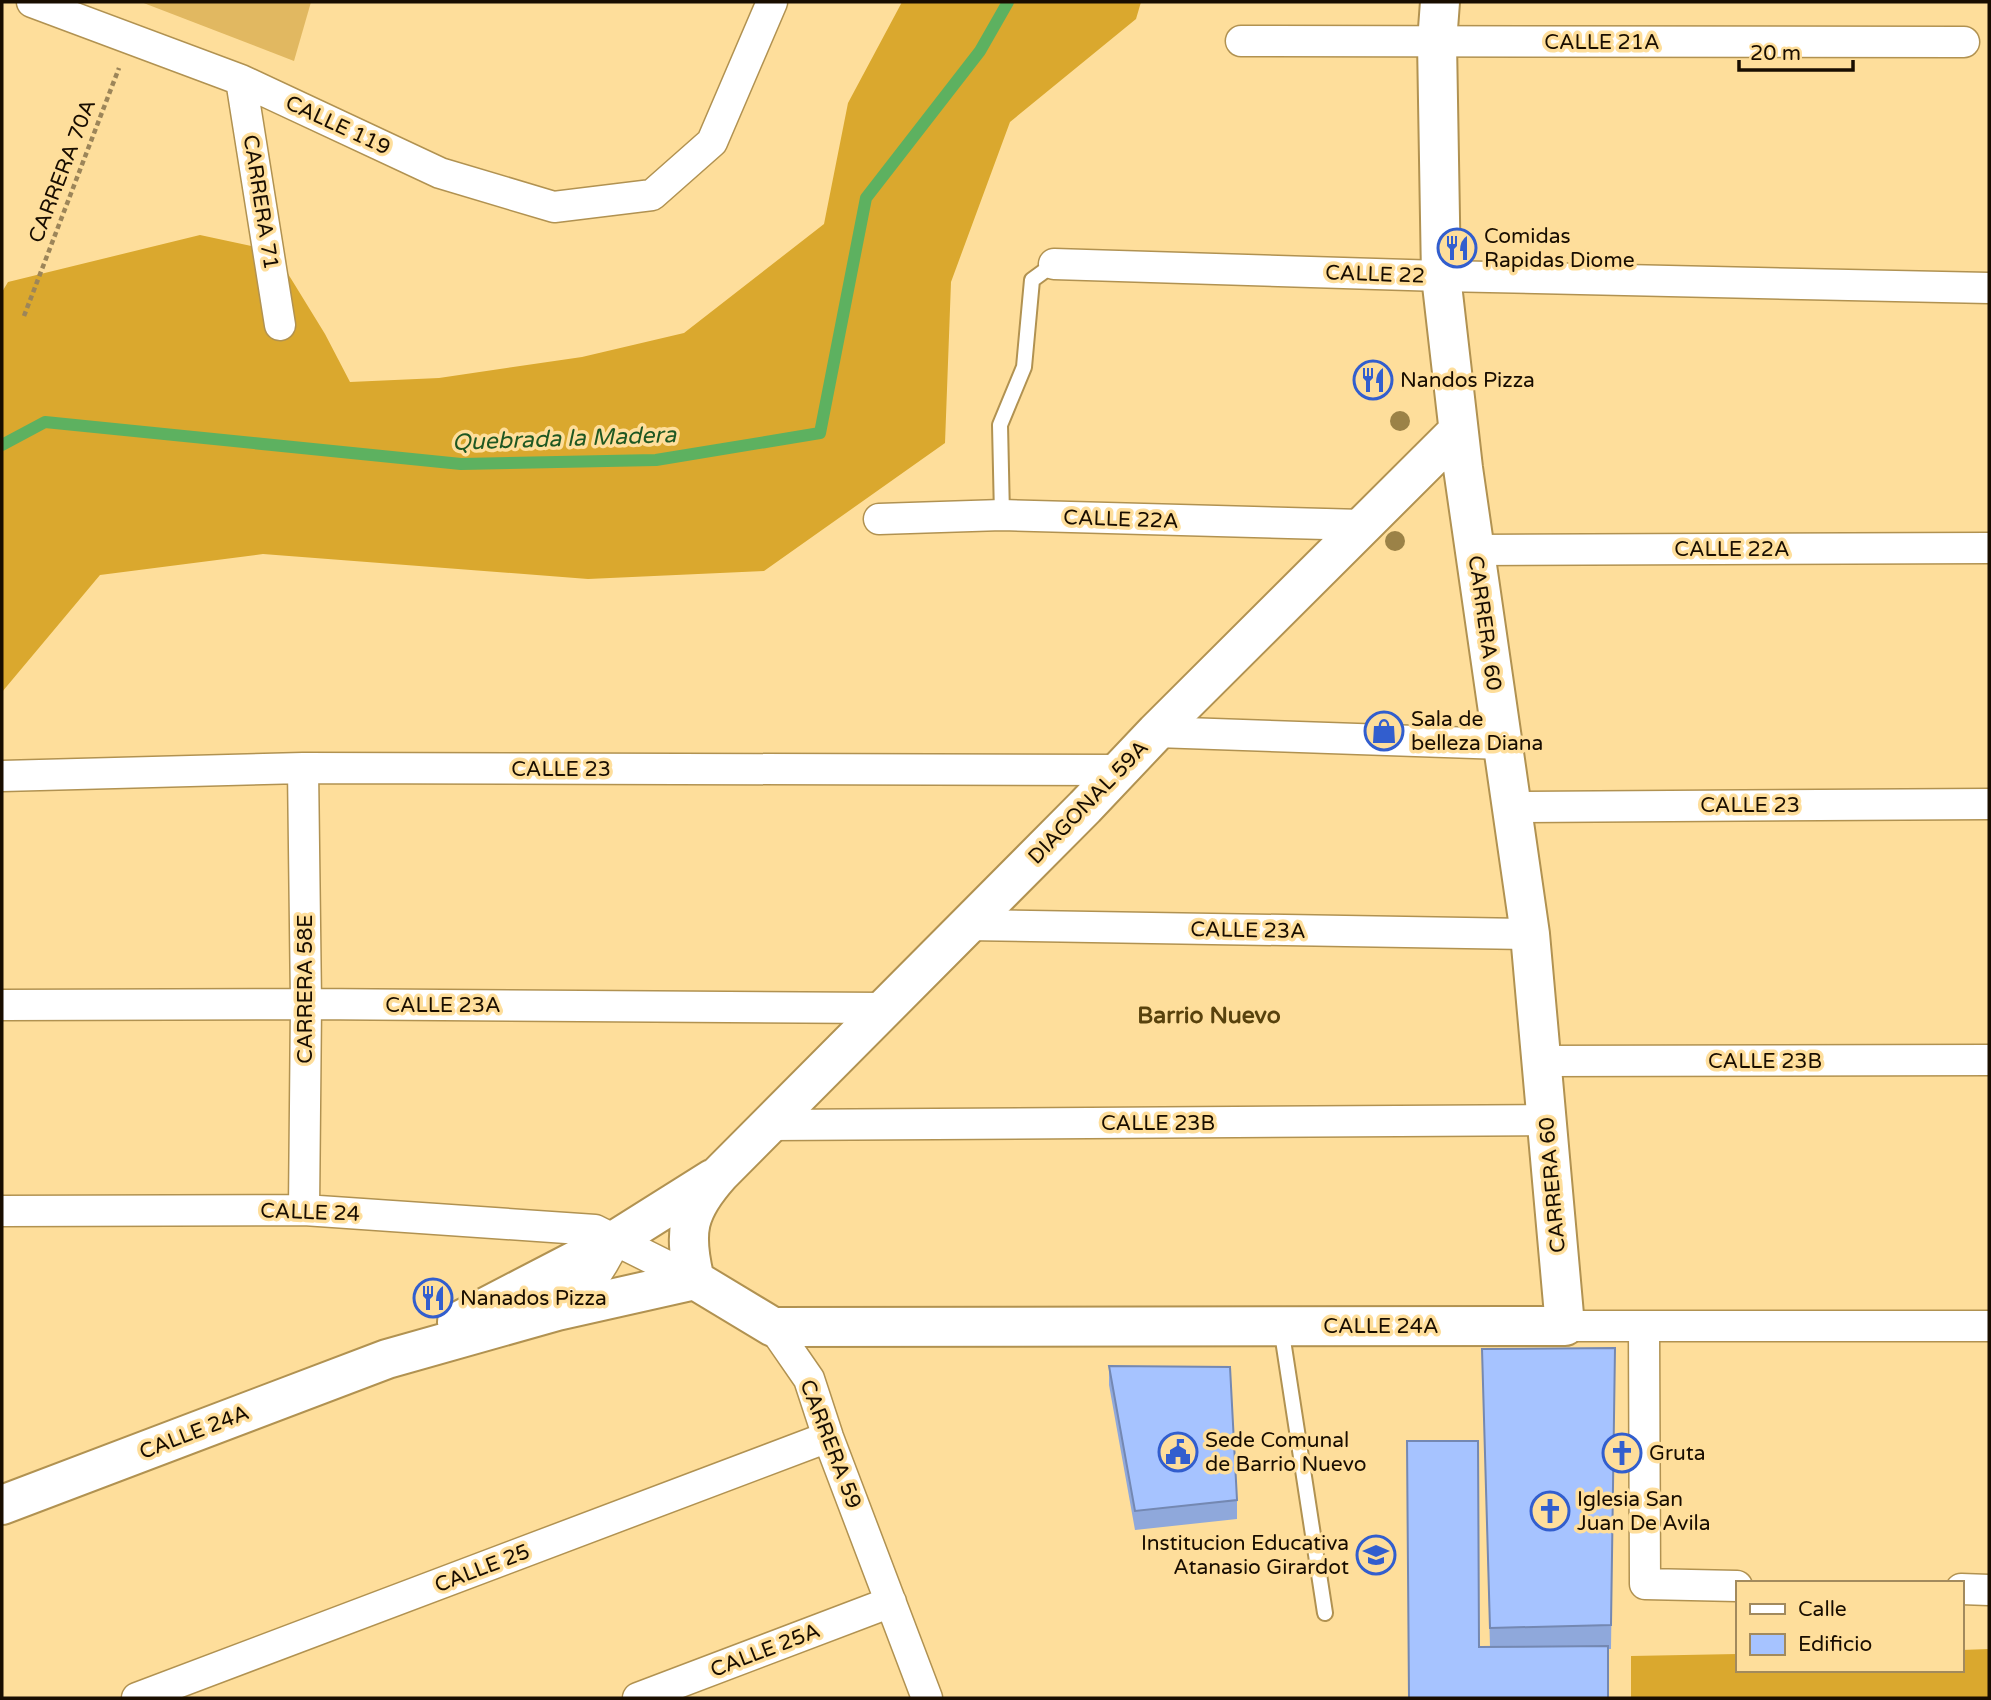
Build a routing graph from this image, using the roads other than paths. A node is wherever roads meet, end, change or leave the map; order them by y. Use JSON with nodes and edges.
{"nodes":[{"id":1,"x":32,"y":2,"type":"edge"},
{"id":2,"x":772,"y":2,"type":"edge"},
{"id":3,"x":1440,"y":2,"type":"edge"},
{"id":4,"x":1241,"y":41,"type":"dead end"},
{"id":5,"x":1437,"y":42,"type":"junction"},
{"id":6,"x":1964,"y":42,"type":"dead end"},
{"id":7,"x":241,"y":80,"type":"junction"},
{"id":8,"x":1054,"y":264,"type":"joint"},
{"id":9,"x":1441,"y":276,"type":"junction"},
{"id":10,"x":1989,"y":288,"type":"edge"},
{"id":11,"x":280,"y":325,"type":"dead end"},
{"id":12,"x":1458,"y":431,"type":"junction"},
{"id":13,"x":1002,"y":515,"type":"junction"},
{"id":14,"x":879,"y":519,"type":"dead end"},
{"id":15,"x":1362,"y":525,"type":"junction"},
{"id":16,"x":1989,"y":548,"type":"edge"},
{"id":17,"x":1475,"y":550,"type":"junction"},
{"id":18,"x":1156,"y":732,"type":"junction"},
{"id":19,"x":1503,"y":744,"type":"junction"},
{"id":20,"x":303,"y":768,"type":"junction"},
{"id":21,"x":1120,"y":769,"type":"junction"},
{"id":22,"x":2,"y":776,"type":"edge"},
{"id":23,"x":1989,"y":804,"type":"edge"},
{"id":24,"x":1511,"y":807,"type":"junction"},
{"id":25,"x":966,"y":925,"type":"junction"},
{"id":26,"x":1530,"y":933,"type":"junction"},
{"id":27,"x":306,"y":1004,"type":"junction"},
{"id":28,"x":2,"y":1006,"type":"edge"},
{"id":29,"x":884,"y":1008,"type":"junction"},
{"id":30,"x":1989,"y":1060,"type":"edge"},
{"id":31,"x":1540,"y":1062,"type":"junction"},
{"id":32,"x":1546,"y":1120,"type":"junction"},
{"id":33,"x":770,"y":1125,"type":"junction"},
{"id":34,"x":720,"y":1174,"type":"junction"},
{"id":35,"x":303,"y":1210,"type":"junction"},
{"id":36,"x":2,"y":1211,"type":"edge"},
{"id":37,"x":615,"y":1240,"type":"junction"},
{"id":38,"x":695,"y":1280,"type":"junction"},
{"id":39,"x":557,"y":1311,"type":"junction"},
{"id":40,"x":1281,"y":1326,"type":"junction"},
{"id":41,"x":1564,"y":1326,"type":"junction"},
{"id":42,"x":1989,"y":1326,"type":"edge"},
{"id":43,"x":773,"y":1327,"type":"junction"},
{"id":44,"x":1644,"y":1327,"type":"junction"},
{"id":45,"x":387,"y":1359,"type":"junction"},
{"id":46,"x":828,"y":1437,"type":"junction"},
{"id":47,"x":2,"y":1505,"type":"edge"},
{"id":48,"x":1736,"y":1586,"type":"edge"},
{"id":49,"x":1963,"y":1589,"type":"edge"},
{"id":50,"x":1989,"y":1590,"type":"edge"},
{"id":51,"x":891,"y":1602,"type":"junction"},
{"id":52,"x":1325,"y":1613,"type":"dead end"},
{"id":53,"x":136,"y":1698,"type":"edge"},
{"id":54,"x":638,"y":1698,"type":"edge"},
{"id":55,"x":927,"y":1698,"type":"edge"}],
"edges":[{"from":1,"to":7,"type":"street","name":"CALLE 119"},
{"from":2,"to":7,"type":"street","name":"CALLE 119"},
{"from":3,"to":5,"type":"main road","name":"CARRERA 60"},
{"from":4,"to":5,"type":"street","name":"CALLE 21A"},
{"from":5,"to":6,"type":"street","name":"CALLE 21A"},
{"from":5,"to":9,"type":"main road","name":"CARRERA 60"},
{"from":7,"to":11,"type":"street","name":"CARRERA 71"},
{"from":8,"to":9,"type":"street","name":"CALLE 22"},
{"from":8,"to":13,"type":"lane"},
{"from":9,"to":10,"type":"street","name":"CALLE 22"},
{"from":9,"to":12,"type":"main road","name":"CARRERA 60"},
{"from":12,"to":15,"type":"main road","name":"DIAGONAL 59A"},
{"from":12,"to":17,"type":"main road","name":"CARRERA 60"},
{"from":13,"to":14,"type":"street","name":"CALLE 22A"},
{"from":13,"to":15,"type":"street","name":"CALLE 22A"},
{"from":15,"to":18,"type":"main road","name":"DIAGONAL 59A"},
{"from":16,"to":17,"type":"street","name":"CALLE 22A"},
{"from":17,"to":19,"type":"main road","name":"CARRERA 60"},
{"from":18,"to":19,"type":"street"},
{"from":18,"to":21,"type":"main road","name":"DIAGONAL 59A"},
{"from":19,"to":24,"type":"main road","name":"CARRERA 60"},
{"from":20,"to":21,"type":"street","name":"CALLE 23"},
{"from":20,"to":22,"type":"street","name":"CALLE 23"},
{"from":20,"to":27,"type":"street","name":"CARRERA 58E"},
{"from":21,"to":25,"type":"main road","name":"DIAGONAL 59A"},
{"from":23,"to":24,"type":"street","name":"CALLE 23"},
{"from":24,"to":26,"type":"main road","name":"CARRERA 60"},
{"from":25,"to":26,"type":"street","name":"CALLE 23A"},
{"from":25,"to":29,"type":"main road","name":"DIAGONAL 59A"},
{"from":26,"to":31,"type":"main road","name":"CARRERA 60"},
{"from":27,"to":28,"type":"street","name":"CALLE 23A"},
{"from":27,"to":29,"type":"street","name":"CALLE 23A"},
{"from":27,"to":35,"type":"street","name":"CARRERA 58E"},
{"from":29,"to":33,"type":"main road","name":"DIAGONAL 59A"},
{"from":30,"to":31,"type":"street","name":"CALLE 23B"},
{"from":31,"to":32,"type":"main road","name":"CARRERA 60"},
{"from":32,"to":33,"type":"street","name":"CALLE 23B"},
{"from":32,"to":41,"type":"main road","name":"CARRERA 60"},
{"from":33,"to":34,"type":"main road","name":"DIAGONAL 59A"},
{"from":34,"to":37,"type":"main road","name":"DIAGONAL 59A"},
{"from":34,"to":38,"type":"main road","name":"DIAGONAL 59A"},
{"from":35,"to":36,"type":"street","name":"CALLE 24"},
{"from":35,"to":37,"type":"street","name":"CALLE 24"},
{"from":37,"to":38,"type":"street","name":"CARRERA 59"},
{"from":37,"to":39,"type":"street"},
{"from":37,"to":45,"type":"main road","name":"CALLE 24A"},
{"from":38,"to":39,"type":"main road","name":"CALLE 24A"},
{"from":38,"to":43,"type":"main road","name":"CARRERA 59"},
{"from":39,"to":45,"type":"main road","name":"CALLE 24A"},
{"from":40,"to":41,"type":"main road","name":"CALLE 24A"},
{"from":40,"to":43,"type":"main road","name":"CALLE 24A"},
{"from":40,"to":52,"type":"lane"},
{"from":41,"to":44,"type":"street","name":"CALLE 24A"},
{"from":42,"to":44,"type":"street","name":"CALLE 24A"},
{"from":43,"to":46,"type":"street","name":"CARRERA 59"},
{"from":44,"to":48,"type":"street"},
{"from":45,"to":47,"type":"main road","name":"CALLE 24A"},
{"from":46,"to":51,"type":"street","name":"CARRERA 59"},
{"from":46,"to":53,"type":"street","name":"CALLE 25"},
{"from":49,"to":50,"type":"street"},
{"from":51,"to":54,"type":"street","name":"CALLE 25A"},
{"from":51,"to":55,"type":"street","name":"CARRERA 59"}]}
